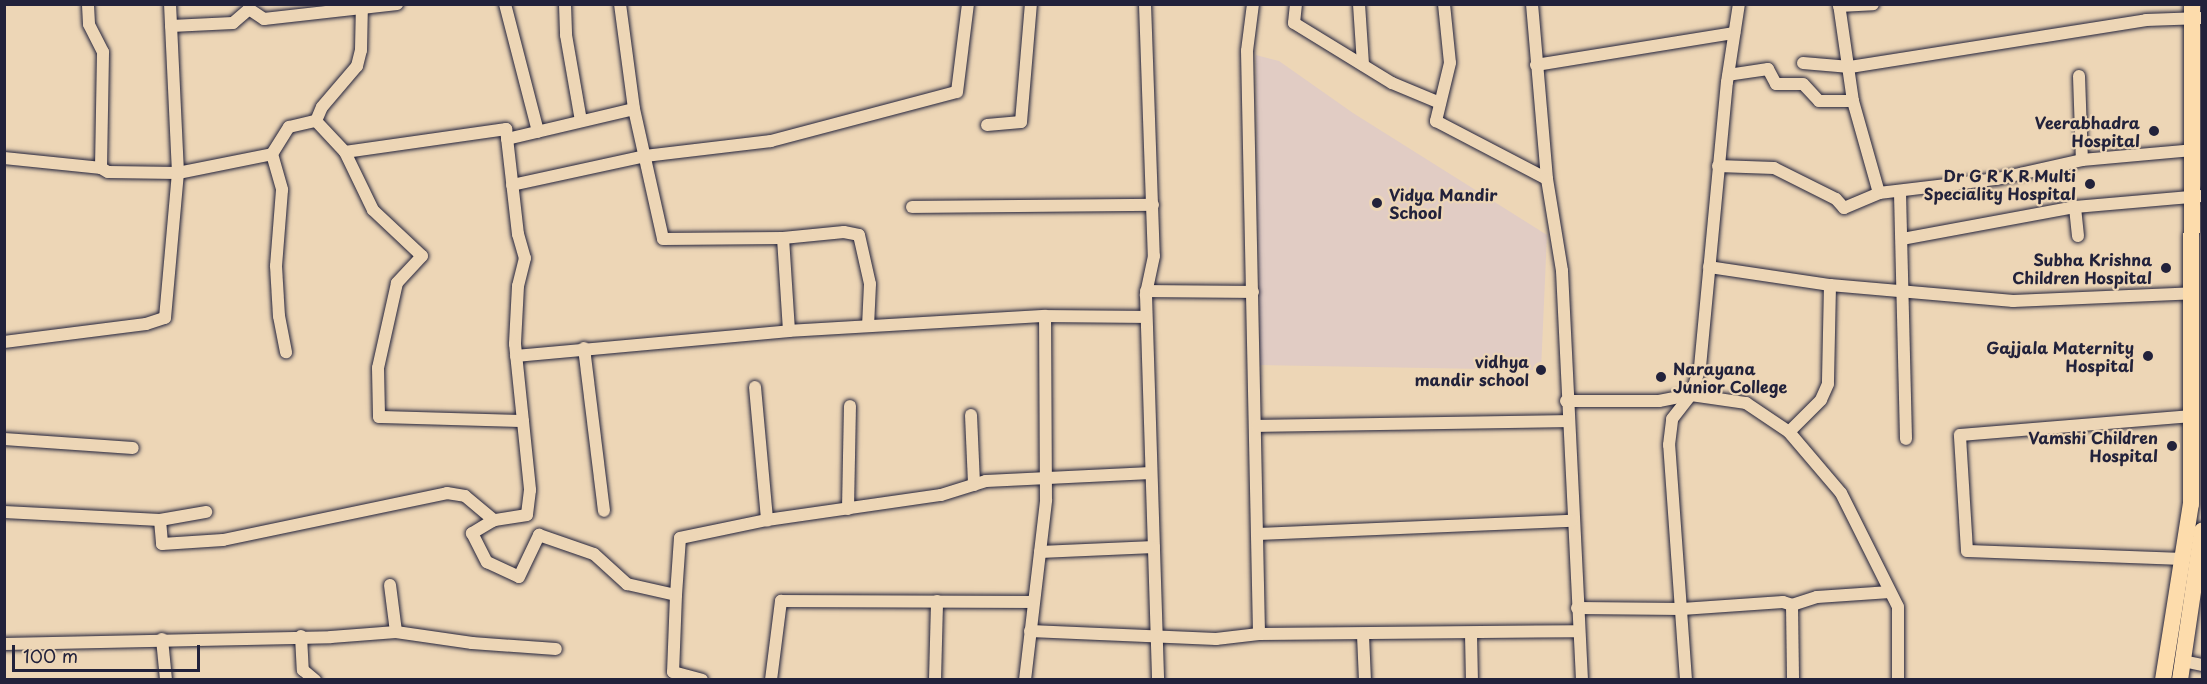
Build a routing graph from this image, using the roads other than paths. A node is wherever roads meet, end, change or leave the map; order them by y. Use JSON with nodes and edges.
{"nodes":[{"id":1,"x":88,"y":4,"type":"edge"},
{"id":2,"x":170,"y":4,"type":"edge"},
{"id":3,"x":397,"y":4,"type":"edge"},
{"id":4,"x":505,"y":4,"type":"edge"},
{"id":5,"x":565,"y":4,"type":"edge"},
{"id":6,"x":620,"y":4,"type":"edge"},
{"id":7,"x":968,"y":4,"type":"edge"},
{"id":8,"x":1031,"y":4,"type":"edge"},
{"id":9,"x":1145,"y":4,"type":"edge"},
{"id":10,"x":1253,"y":4,"type":"edge"},
{"id":11,"x":1296,"y":4,"type":"edge"},
{"id":12,"x":1359,"y":4,"type":"edge"},
{"id":13,"x":1444,"y":4,"type":"edge"},
{"id":14,"x":1532,"y":4,"type":"edge"},
{"id":15,"x":1739,"y":4,"type":"edge"},
{"id":16,"x":1873,"y":4,"type":"edge"},
{"id":17,"x":1839,"y":5,"type":"edge"},
{"id":18,"x":362,"y":6,"type":"edge"},
{"id":19,"x":249,"y":7,"type":"edge"},
{"id":20,"x":2196,"y":14,"type":"edge"},
{"id":21,"x":171,"y":26,"type":"junction"},
{"id":22,"x":1734,"y":33,"type":"junction"},
{"id":23,"x":1803,"y":63,"type":"dead end"},
{"id":24,"x":1536,"y":64,"type":"junction"},
{"id":25,"x":1363,"y":65,"type":"junction"},
{"id":26,"x":1850,"y":67,"type":"junction"},
{"id":27,"x":1728,"y":75,"type":"junction"},
{"id":28,"x":2079,"y":76,"type":"dead end"},
{"id":29,"x":1853,"y":101,"type":"junction"},
{"id":30,"x":1440,"y":103,"type":"junction"},
{"id":31,"x":634,"y":109,"type":"junction"},
{"id":32,"x":316,"y":121,"type":"junction"},
{"id":33,"x":581,"y":122,"type":"junction"},
{"id":34,"x":987,"y":124,"type":"dead end"},
{"id":35,"x":538,"y":132,"type":"junction"},
{"id":36,"x":507,"y":139,"type":"junction"},
{"id":37,"x":2193,"y":150,"type":"junction"},
{"id":38,"x":345,"y":152,"type":"junction"},
{"id":39,"x":272,"y":154,"type":"junction"},
{"id":40,"x":645,"y":156,"type":"junction"},
{"id":41,"x":4,"y":159,"type":"edge"},
{"id":42,"x":2082,"y":160,"type":"junction"},
{"id":43,"x":1718,"y":166,"type":"junction"},
{"id":44,"x":101,"y":168,"type":"junction"},
{"id":45,"x":178,"y":173,"type":"junction"},
{"id":46,"x":1547,"y":179,"type":"junction"},
{"id":47,"x":512,"y":185,"type":"junction"},
{"id":48,"x":1879,"y":193,"type":"junction"},
{"id":49,"x":1900,"y":193,"type":"junction"},
{"id":50,"x":2198,"y":197,"type":"edge"},
{"id":51,"x":1153,"y":205,"type":"junction"},
{"id":52,"x":912,"y":207,"type":"dead end"},
{"id":53,"x":2075,"y":207,"type":"junction"},
{"id":54,"x":2078,"y":236,"type":"dead end"},
{"id":55,"x":783,"y":238,"type":"junction"},
{"id":56,"x":1902,"y":239,"type":"junction"},
{"id":57,"x":1709,"y":267,"type":"junction"},
{"id":58,"x":1830,"y":285,"type":"junction"},
{"id":59,"x":1146,"y":291,"type":"junction"},
{"id":60,"x":1903,"y":291,"type":"junction"},
{"id":61,"x":1253,"y":292,"type":"junction"},
{"id":62,"x":2193,"y":293,"type":"junction"},
{"id":63,"x":1045,"y":316,"type":"junction"},
{"id":64,"x":1146,"y":317,"type":"junction"},
{"id":65,"x":868,"y":326,"type":"junction"},
{"id":66,"x":789,"y":331,"type":"junction"},
{"id":67,"x":4,"y":342,"type":"edge"},
{"id":68,"x":584,"y":348,"type":"junction"},
{"id":69,"x":286,"y":352,"type":"dead end"},
{"id":70,"x":516,"y":356,"type":"junction"},
{"id":71,"x":755,"y":387,"type":"dead end"},
{"id":72,"x":1691,"y":395,"type":"junction"},
{"id":73,"x":1566,"y":401,"type":"junction"},
{"id":74,"x":850,"y":406,"type":"dead end"},
{"id":75,"x":971,"y":415,"type":"dead end"},
{"id":76,"x":2192,"y":416,"type":"junction"},
{"id":77,"x":1567,"y":420,"type":"junction"},
{"id":78,"x":523,"y":421,"type":"junction"},
{"id":79,"x":1257,"y":426,"type":"junction"},
{"id":80,"x":1789,"y":432,"type":"junction"},
{"id":81,"x":4,"y":439,"type":"edge"},
{"id":82,"x":1906,"y":439,"type":"dead end"},
{"id":83,"x":133,"y":448,"type":"dead end"},
{"id":84,"x":1151,"y":473,"type":"junction"},
{"id":85,"x":1046,"y":477,"type":"junction"},
{"id":86,"x":2197,"y":483,"type":"edge"},
{"id":87,"x":974,"y":485,"type":"junction"},
{"id":88,"x":848,"y":509,"type":"junction"},
{"id":89,"x":4,"y":512,"type":"edge"},
{"id":90,"x":206,"y":512,"type":"dead end"},
{"id":91,"x":604,"y":512,"type":"dead end"},
{"id":92,"x":160,"y":520,"type":"junction"},
{"id":93,"x":494,"y":520,"type":"junction"},
{"id":94,"x":767,"y":520,"type":"junction"},
{"id":95,"x":1572,"y":521,"type":"junction"},
{"id":96,"x":2202,"y":531,"type":"edge"},
{"id":97,"x":1258,"y":534,"type":"junction"},
{"id":98,"x":1154,"y":547,"type":"junction"},
{"id":99,"x":1040,"y":552,"type":"junction"},
{"id":100,"x":2184,"y":559,"type":"junction"},
{"id":101,"x":390,"y":585,"type":"dead end"},
{"id":102,"x":1890,"y":592,"type":"junction"},
{"id":103,"x":676,"y":595,"type":"junction"},
{"id":104,"x":937,"y":601,"type":"junction"},
{"id":105,"x":1032,"y":602,"type":"junction"},
{"id":106,"x":1792,"y":605,"type":"junction"},
{"id":107,"x":1577,"y":608,"type":"junction"},
{"id":108,"x":1681,"y":608,"type":"junction"},
{"id":109,"x":1030,"y":631,"type":"junction"},
{"id":110,"x":396,"y":632,"type":"junction"},
{"id":111,"x":1579,"y":632,"type":"junction"},
{"id":112,"x":1259,"y":634,"type":"junction"},
{"id":113,"x":1471,"y":634,"type":"junction"},
{"id":114,"x":1363,"y":635,"type":"junction"},
{"id":115,"x":301,"y":636,"type":"junction"},
{"id":116,"x":1155,"y":637,"type":"junction"},
{"id":117,"x":162,"y":639,"type":"junction"},
{"id":118,"x":4,"y":644,"type":"edge"},
{"id":119,"x":556,"y":649,"type":"dead end"},
{"id":120,"x":2183,"y":661,"type":"junction"},
{"id":121,"x":2202,"y":665,"type":"edge"},
{"id":122,"x":672,"y":676,"type":"edge"},
{"id":123,"x":166,"y":680,"type":"edge"},
{"id":124,"x":315,"y":680,"type":"edge"},
{"id":125,"x":702,"y":680,"type":"edge"},
{"id":126,"x":771,"y":680,"type":"edge"},
{"id":127,"x":935,"y":680,"type":"edge"},
{"id":128,"x":1025,"y":680,"type":"edge"},
{"id":129,"x":1158,"y":680,"type":"edge"},
{"id":130,"x":1365,"y":680,"type":"edge"},
{"id":131,"x":1473,"y":680,"type":"edge"},
{"id":132,"x":1582,"y":680,"type":"edge"},
{"id":133,"x":1686,"y":680,"type":"edge"},
{"id":134,"x":1794,"y":680,"type":"edge"},
{"id":135,"x":1898,"y":680,"type":"edge"},
{"id":136,"x":2163,"y":680,"type":"edge"},
{"id":137,"x":2180,"y":680,"type":"edge"}],
"edges":[{"from":1,"to":44,"type":"street"},
{"from":2,"to":21,"type":"street"},
{"from":3,"to":18,"type":"street"},
{"from":4,"to":35,"type":"street"},
{"from":5,"to":33,"type":"street"},
{"from":6,"to":31,"type":"street"},
{"from":7,"to":40,"type":"street"},
{"from":8,"to":34,"type":"street"},
{"from":9,"to":51,"type":"street"},
{"from":10,"to":61,"type":"street"},
{"from":11,"to":25,"type":"street"},
{"from":12,"to":25,"type":"street"},
{"from":13,"to":30,"type":"street"},
{"from":14,"to":24,"type":"street"},
{"from":15,"to":22,"type":"street"},
{"from":16,"to":17,"type":"street"},
{"from":17,"to":26,"type":"street"},
{"from":18,"to":19,"type":"street"},
{"from":18,"to":32,"type":"street"},
{"from":19,"to":21,"type":"street"},
{"from":20,"to":26,"type":"street"},
{"from":20,"to":37,"type":"main road"},
{"from":21,"to":45,"type":"street"},
{"from":22,"to":24,"type":"street"},
{"from":22,"to":27,"type":"street"},
{"from":23,"to":26,"type":"street"},
{"from":24,"to":46,"type":"street"},
{"from":25,"to":30,"type":"street"},
{"from":26,"to":29,"type":"street"},
{"from":27,"to":29,"type":"street"},
{"from":27,"to":43,"type":"street"},
{"from":28,"to":42,"type":"street"},
{"from":29,"to":48,"type":"street"},
{"from":30,"to":46,"type":"street"},
{"from":31,"to":33,"type":"street"},
{"from":31,"to":40,"type":"street"},
{"from":32,"to":38,"type":"street"},
{"from":32,"to":39,"type":"street"},
{"from":33,"to":35,"type":"street"},
{"from":35,"to":36,"type":"street"},
{"from":36,"to":38,"type":"street"},
{"from":36,"to":47,"type":"street"},
{"from":37,"to":42,"type":"street"},
{"from":37,"to":50,"type":"main road"},
{"from":38,"to":78,"type":"street"},
{"from":39,"to":45,"type":"street"},
{"from":39,"to":69,"type":"street"},
{"from":40,"to":47,"type":"street"},
{"from":40,"to":55,"type":"street"},
{"from":41,"to":44,"type":"street"},
{"from":42,"to":49,"type":"street"},
{"from":43,"to":48,"type":"street"},
{"from":43,"to":57,"type":"street"},
{"from":44,"to":45,"type":"street"},
{"from":45,"to":67,"type":"street"},
{"from":46,"to":73,"type":"street"},
{"from":47,"to":70,"type":"street"},
{"from":48,"to":49,"type":"street"},
{"from":49,"to":56,"type":"street"},
{"from":50,"to":53,"type":"street"},
{"from":50,"to":62,"type":"main road"},
{"from":51,"to":52,"type":"street"},
{"from":51,"to":59,"type":"street"},
{"from":53,"to":54,"type":"street"},
{"from":53,"to":56,"type":"street"},
{"from":55,"to":65,"type":"street"},
{"from":55,"to":66,"type":"street"},
{"from":56,"to":60,"type":"street"},
{"from":57,"to":58,"type":"street"},
{"from":57,"to":72,"type":"street"},
{"from":58,"to":60,"type":"street"},
{"from":58,"to":80,"type":"street"},
{"from":59,"to":61,"type":"street"},
{"from":59,"to":64,"type":"street"},
{"from":60,"to":62,"type":"street"},
{"from":60,"to":82,"type":"street"},
{"from":61,"to":79,"type":"street"},
{"from":62,"to":76,"type":"main road"},
{"from":63,"to":64,"type":"street"},
{"from":63,"to":65,"type":"street"},
{"from":63,"to":85,"type":"street"},
{"from":64,"to":84,"type":"street"},
{"from":65,"to":66,"type":"street"},
{"from":66,"to":68,"type":"street"},
{"from":68,"to":70,"type":"street"},
{"from":68,"to":91,"type":"street"},
{"from":70,"to":78,"type":"street"},
{"from":71,"to":94,"type":"street"},
{"from":72,"to":73,"type":"street"},
{"from":72,"to":80,"type":"street"},
{"from":72,"to":108,"type":"street"},
{"from":73,"to":77,"type":"street"},
{"from":74,"to":88,"type":"street"},
{"from":75,"to":87,"type":"street"},
{"from":76,"to":86,"type":"main road"},
{"from":76,"to":100,"type":"street"},
{"from":77,"to":79,"type":"street"},
{"from":77,"to":95,"type":"street"},
{"from":78,"to":93,"type":"street"},
{"from":79,"to":97,"type":"street"},
{"from":80,"to":102,"type":"street"},
{"from":81,"to":83,"type":"street"},
{"from":84,"to":85,"type":"street"},
{"from":84,"to":98,"type":"street"},
{"from":85,"to":87,"type":"street"},
{"from":85,"to":99,"type":"street"},
{"from":86,"to":100,"type":"main road"},
{"from":87,"to":88,"type":"street"},
{"from":88,"to":94,"type":"street"},
{"from":89,"to":92,"type":"street"},
{"from":90,"to":92,"type":"street"},
{"from":92,"to":93,"type":"street"},
{"from":93,"to":103,"type":"street"},
{"from":94,"to":103,"type":"street"},
{"from":95,"to":97,"type":"street"},
{"from":95,"to":107,"type":"street"},
{"from":96,"to":120,"type":"main road"},
{"from":97,"to":112,"type":"street"},
{"from":98,"to":99,"type":"street"},
{"from":98,"to":116,"type":"street"},
{"from":99,"to":105,"type":"street"},
{"from":100,"to":136,"type":"main road"},
{"from":101,"to":110,"type":"street"},
{"from":102,"to":106,"type":"street"},
{"from":102,"to":135,"type":"street"},
{"from":103,"to":122,"type":"street"},
{"from":104,"to":105,"type":"street"},
{"from":104,"to":126,"type":"street"},
{"from":104,"to":127,"type":"street"},
{"from":105,"to":109,"type":"street"},
{"from":106,"to":108,"type":"street"},
{"from":106,"to":134,"type":"street"},
{"from":107,"to":108,"type":"street"},
{"from":107,"to":111,"type":"street"},
{"from":108,"to":133,"type":"street"},
{"from":109,"to":116,"type":"street"},
{"from":109,"to":128,"type":"street"},
{"from":110,"to":115,"type":"street"},
{"from":110,"to":119,"type":"street"},
{"from":111,"to":113,"type":"street"},
{"from":111,"to":132,"type":"street"},
{"from":112,"to":114,"type":"street"},
{"from":112,"to":116,"type":"street"},
{"from":113,"to":114,"type":"street"},
{"from":113,"to":131,"type":"street"},
{"from":114,"to":130,"type":"street"},
{"from":115,"to":117,"type":"street"},
{"from":115,"to":124,"type":"street"},
{"from":116,"to":129,"type":"street"},
{"from":117,"to":118,"type":"street"},
{"from":117,"to":123,"type":"street"},
{"from":120,"to":121,"type":"street"},
{"from":120,"to":137,"type":"main road"},
{"from":122,"to":125,"type":"street"}]}
